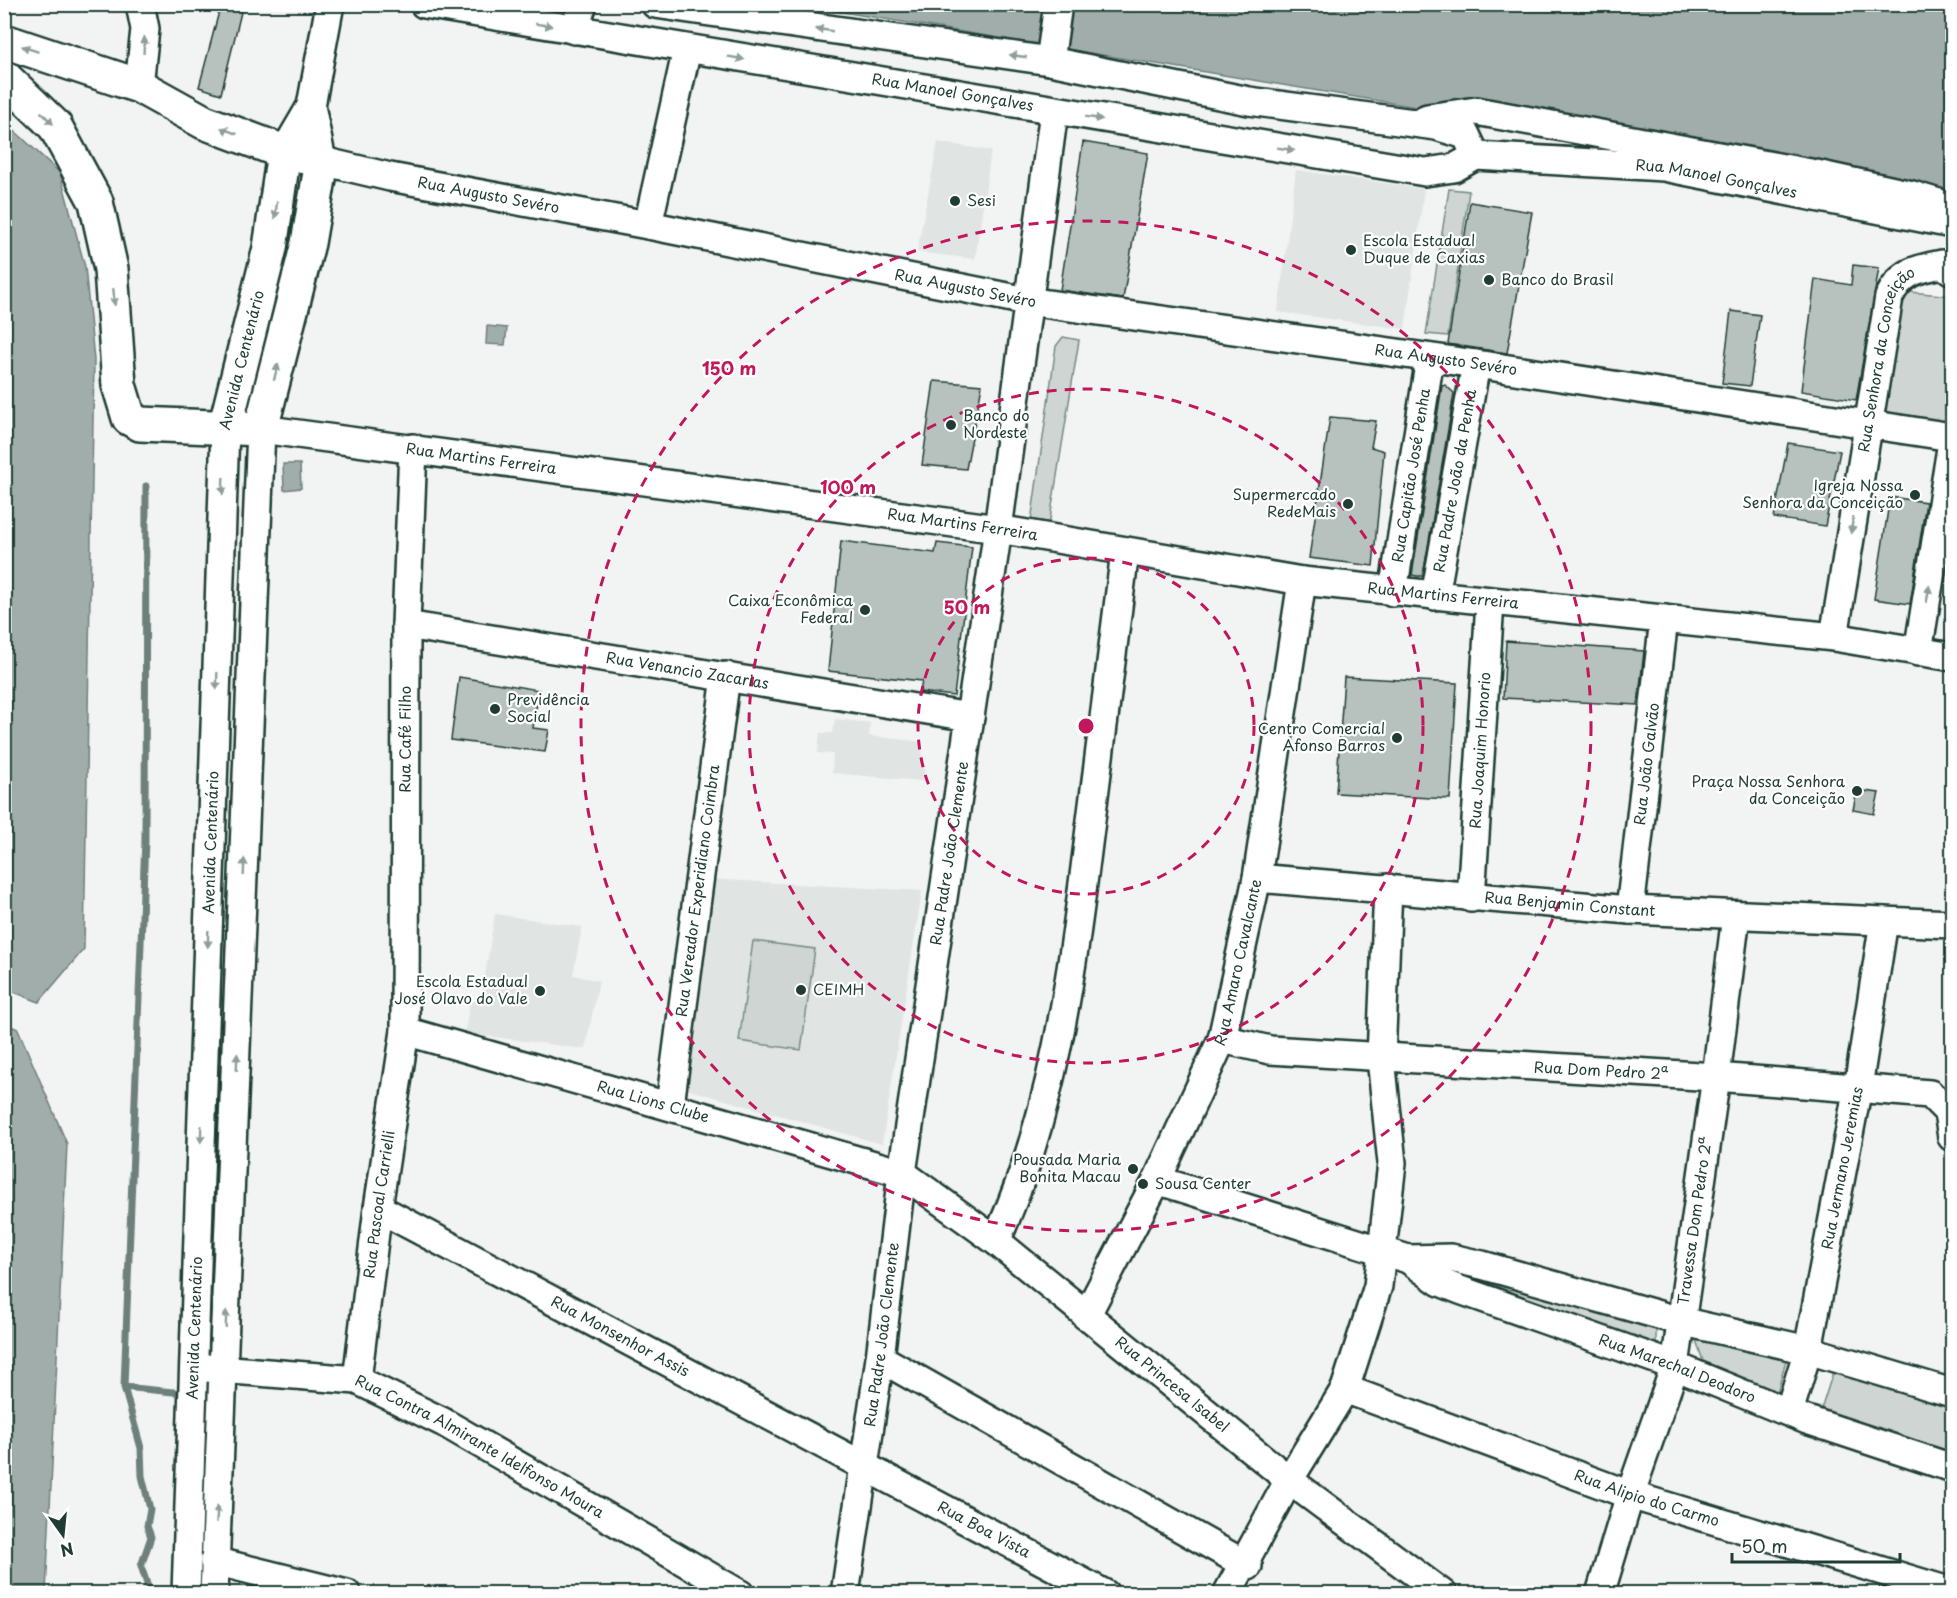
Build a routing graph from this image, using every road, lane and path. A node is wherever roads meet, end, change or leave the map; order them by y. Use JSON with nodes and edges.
{"nodes":[{"id":1,"x":140,"y":4,"type":"edge"},
{"id":2,"x":330,"y":4,"type":"edge"},
{"id":3,"x":424,"y":4,"type":"edge"},
{"id":4,"x":583,"y":4,"type":"edge"},
{"id":5,"x":655,"y":4,"type":"edge"},
{"id":6,"x":1058,"y":4,"type":"edge"},
{"id":7,"x":574,"y":30,"type":"junction"},
{"id":8,"x":883,"y":38,"type":"junction"},
{"id":9,"x":4,"y":41,"type":"edge"},
{"id":10,"x":687,"y":49,"type":"junction"},
{"id":11,"x":1051,"y":54,"type":"junction"},
{"id":12,"x":4,"y":77,"type":"edge"},
{"id":13,"x":1131,"y":77,"type":"junction"},
{"id":14,"x":871,"y":81,"type":"junction"},
{"id":15,"x":139,"y":86,"type":"junction"},
{"id":16,"x":311,"y":106,"type":"junction"},
{"id":17,"x":1054,"y":111,"type":"junction"},
{"id":18,"x":284,"y":152,"type":"junction"},
{"id":19,"x":1476,"y":156,"type":"junction"},
{"id":20,"x":322,"y":161,"type":"junction"},
{"id":21,"x":1952,"y":218,"type":"edge"},
{"id":22,"x":648,"y":225,"type":"junction"},
{"id":23,"x":1947,"y":268,"type":"edge"},
{"id":24,"x":1027,"y":301,"type":"junction"},
{"id":25,"x":1430,"y":358,"type":"junction"},
{"id":26,"x":1476,"y":364,"type":"junction"},
{"id":27,"x":1867,"y":425,"type":"junction"},
{"id":28,"x":225,"y":428,"type":"junction"},
{"id":29,"x":261,"y":429,"type":"junction"},
{"id":30,"x":1953,"y":437,"type":"edge"},
{"id":31,"x":1953,"y":442,"type":"edge"},
{"id":32,"x":413,"y":448,"type":"junction"},
{"id":33,"x":998,"y":529,"type":"junction"},
{"id":34,"x":1125,"y":551,"type":"junction"},
{"id":35,"x":1302,"y":580,"type":"junction"},
{"id":36,"x":1393,"y":592,"type":"junction"},
{"id":37,"x":1435,"y":596,"type":"junction"},
{"id":38,"x":1490,"y":602,"type":"junction"},
{"id":39,"x":1664,"y":619,"type":"junction"},
{"id":40,"x":406,"y":625,"type":"junction"},
{"id":41,"x":1834,"y":637,"type":"junction"},
{"id":42,"x":1918,"y":652,"type":"junction"},
{"id":43,"x":1953,"y":657,"type":"edge"},
{"id":44,"x":726,"y":676,"type":"junction"},
{"id":45,"x":970,"y":717,"type":"junction"},
{"id":46,"x":246,"y":816,"type":"junction"},
{"id":47,"x":212,"y":817,"type":"junction"},
{"id":48,"x":1257,"y":878,"type":"junction"},
{"id":49,"x":1388,"y":888,"type":"junction"},
{"id":50,"x":1471,"y":898,"type":"junction"},
{"id":51,"x":1629,"y":910,"type":"junction"},
{"id":52,"x":1736,"y":915,"type":"junction"},
{"id":53,"x":1884,"y":921,"type":"junction"},
{"id":54,"x":1953,"y":924,"type":"edge"},
{"id":55,"x":405,"y":1031,"type":"junction"},
{"id":56,"x":1222,"y":1039,"type":"junction"},
{"id":57,"x":1381,"y":1058,"type":"junction"},
{"id":58,"x":1716,"y":1077,"type":"junction"},
{"id":59,"x":1858,"y":1087,"type":"junction"},
{"id":60,"x":670,"y":1105,"type":"junction"},
{"id":61,"x":1953,"y":1137,"type":"edge"},
{"id":62,"x":902,"y":1173,"type":"junction"},
{"id":63,"x":1157,"y":1180,"type":"junction"},
{"id":64,"x":378,"y":1208,"type":"junction"},
{"id":65,"x":996,"y":1241,"type":"junction"},
{"id":66,"x":1395,"y":1255,"type":"junction"},
{"id":67,"x":1086,"y":1316,"type":"junction"},
{"id":68,"x":1680,"y":1321,"type":"junction"},
{"id":69,"x":1808,"y":1350,"type":"junction"},
{"id":70,"x":880,"y":1358,"type":"junction"},
{"id":71,"x":1675,"y":1366,"type":"junction"},
{"id":72,"x":195,"y":1368,"type":"junction"},
{"id":73,"x":224,"y":1369,"type":"junction"},
{"id":74,"x":357,"y":1380,"type":"junction"},
{"id":75,"x":1345,"y":1389,"type":"junction"},
{"id":76,"x":1953,"y":1393,"type":"edge"},
{"id":77,"x":1789,"y":1412,"type":"junction"},
{"id":78,"x":863,"y":1465,"type":"junction"},
{"id":79,"x":1953,"y":1468,"type":"edge"},
{"id":80,"x":1289,"y":1480,"type":"junction"},
{"id":81,"x":1630,"y":1495,"type":"junction"},
{"id":82,"x":214,"y":1562,"type":"junction"},
{"id":83,"x":1246,"y":1565,"type":"junction"},
{"id":84,"x":1608,"y":1592,"type":"edge"},
{"id":85,"x":1953,"y":1592,"type":"edge"},
{"id":86,"x":186,"y":1593,"type":"edge"},
{"id":87,"x":214,"y":1593,"type":"edge"},
{"id":88,"x":347,"y":1593,"type":"edge"},
{"id":89,"x":740,"y":1593,"type":"edge"},
{"id":90,"x":845,"y":1593,"type":"edge"},
{"id":91,"x":1104,"y":1593,"type":"edge"},
{"id":92,"x":1227,"y":1593,"type":"edge"},
{"id":93,"x":1443,"y":1593,"type":"edge"}],
"edges":[{"from":15,"to":1,"type":"street","one_way":true},
{"from":2,"to":16,"type":"street","name":"Avenida Centenário"},
{"from":3,"to":7,"type":"street","name":"Rua Manoel Gonçalves","one_way":true},
{"from":4,"to":7,"type":"street"},
{"from":8,"to":5,"type":"street","one_way":true},
{"from":6,"to":11,"type":"street"},
{"from":7,"to":10,"type":"street","name":"Rua Manoel Gonçalves"},
{"from":11,"to":8,"type":"street","one_way":true},
{"from":8,"to":14,"type":"street"},
{"from":15,"to":9,"type":"main road","name":"Rua Augusto Sevéro","one_way":true},
{"from":10,"to":14,"type":"street","name":"Rua Manoel Gonçalves","one_way":true},
{"from":10,"to":22,"type":"street"},
{"from":11,"to":13,"type":"street"},
{"from":12,"to":28,"type":"main road","name":"Rua Martins Ferreira","one_way":true},
{"from":13,"to":19,"type":"street"},
{"from":13,"to":21,"type":"street"},
{"from":14,"to":17,"type":"street","name":"Rua Manoel Gonçalves"},
{"from":18,"to":15,"type":"main road","name":"Rua Augusto Sevéro","one_way":true},
{"from":16,"to":18,"type":"street","name":"Avenida Centenário"},
{"from":16,"to":20,"type":"street","name":"Avenida Centenário"},
{"from":17,"to":19,"type":"street","name":"Rua Manoel Gonçalves","one_way":true},
{"from":17,"to":24,"type":"street","name":"Rua Padre João Clemente"},
{"from":18,"to":20,"type":"main road","name":"Rua Augusto Sevéro"},
{"from":18,"to":28,"type":"main road","name":"Avenida Centenário","one_way":true},
{"from":19,"to":21,"type":"street","name":"Rua Manoel Gonçalves"},
{"from":20,"to":22,"type":"street","name":"Rua Augusto Sevéro"},
{"from":29,"to":20,"type":"main road","name":"Avenida Centenário","one_way":true},
{"from":21,"to":23,"type":"street"},
{"from":22,"to":24,"type":"street","name":"Rua Augusto Sevéro"},
{"from":23,"to":27,"type":"street","name":"Rua Senhora da Conceição"},
{"from":24,"to":25,"type":"street","name":"Rua Augusto Sevéro"},
{"from":24,"to":33,"type":"street","name":"Rua Padre João Clemente"},
{"from":25,"to":26,"type":"street","name":"Rua Augusto Sevéro"},
{"from":25,"to":36,"type":"street","name":"Rua Capitão José Penha"},
{"from":26,"to":27,"type":"street","name":"Rua Augusto Sevéro"},
{"from":26,"to":37,"type":"street","name":"Rua Padre João da Penha"},
{"from":27,"to":30,"type":"street","name":"Rua Augusto Sevéro"},
{"from":27,"to":41,"type":"street","name":"Rua Senhora da Conceição","one_way":true},
{"from":28,"to":29,"type":"main road","name":"Rua Martins Ferreira"},
{"from":28,"to":47,"type":"street","name":"Avenida Centenário","one_way":true},
{"from":29,"to":32,"type":"street","name":"Rua Martins Ferreira"},
{"from":29,"to":46,"type":"street","name":"Avenida Centenário"},
{"from":42,"to":31,"type":"street","one_way":true},
{"from":32,"to":33,"type":"street","name":"Rua Martins Ferreira"},
{"from":32,"to":40,"type":"street","name":"Rua Café Filho"},
{"from":33,"to":34,"type":"street","name":"Rua Martins Ferreira"},
{"from":33,"to":45,"type":"street","name":"Rua Padre João Clemente"},
{"from":34,"to":35,"type":"street","name":"Rua Martins Ferreira"},
{"from":34,"to":65,"type":"street"},
{"from":35,"to":36,"type":"street","name":"Rua Martins Ferreira"},
{"from":35,"to":48,"type":"street","name":"Rua Amaro Cavalcante"},
{"from":36,"to":37,"type":"street","name":"Rua Martins Ferreira"},
{"from":37,"to":38,"type":"street","name":"Rua Martins Ferreira"},
{"from":38,"to":39,"type":"street","name":"Rua Martins Ferreira"},
{"from":38,"to":50,"type":"street","name":"Rua Joaquim Honorio"},
{"from":39,"to":41,"type":"street","name":"Rua Martins Ferreira"},
{"from":39,"to":51,"type":"street","name":"Rua João Galvão"},
{"from":40,"to":44,"type":"street","name":"Rua Venancio Zacarias"},
{"from":40,"to":55,"type":"street","name":"Rua Café Filho"},
{"from":41,"to":42,"type":"street","name":"Rua Martins Ferreira"},
{"from":42,"to":43,"type":"street","name":"Rua Martins Ferreira"},
{"from":44,"to":45,"type":"street","name":"Rua Venancio Zacarias"},
{"from":44,"to":60,"type":"street","name":"Rua Vereador Experidiano Coimbra"},
{"from":45,"to":62,"type":"street","name":"Rua Padre João Clemente"},
{"from":46,"to":47,"type":"street"},
{"from":73,"to":46,"type":"street","name":"Avenida Centenário","one_way":true},
{"from":47,"to":72,"type":"street","name":"Avenida Centenário","one_way":true},
{"from":48,"to":49,"type":"street","name":"Rua Benjamin Constant"},
{"from":48,"to":56,"type":"street","name":"Rua Amaro Cavalcante"},
{"from":49,"to":50,"type":"street","name":"Rua Benjamin Constant"},
{"from":49,"to":57,"type":"street"},
{"from":50,"to":51,"type":"street","name":"Rua Benjamin Constant"},
{"from":51,"to":52,"type":"street","name":"Rua Benjamin Constant"},
{"from":52,"to":53,"type":"street","name":"Rua Benjamin Constant"},
{"from":52,"to":58,"type":"street","name":"Travessa Dom Pedro 2ª"},
{"from":53,"to":54,"type":"street","name":"Rua Benjamin Constant"},
{"from":53,"to":59,"type":"street","name":"Rua Jermano Jeremias"},
{"from":55,"to":60,"type":"street","name":"Rua Lions Clube"},
{"from":55,"to":64,"type":"street","name":"Rua Pascoal Carrielli"},
{"from":56,"to":57,"type":"street","name":"Rua Dom Pedro 2ª"},
{"from":56,"to":63,"type":"street","name":"Rua Amaro Cavalcante"},
{"from":57,"to":58,"type":"street","name":"Rua Dom Pedro 2ª"},
{"from":57,"to":66,"type":"street"},
{"from":58,"to":59,"type":"street","name":"Rua Dom Pedro 2ª"},
{"from":58,"to":68,"type":"street","name":"Travessa Dom Pedro 2ª"},
{"from":59,"to":61,"type":"street","name":"Rua Dom Pedro 2ª"},
{"from":59,"to":69,"type":"street","name":"Rua Jermano Jeremias"},
{"from":60,"to":62,"type":"street","name":"Rua Lions Clube"},
{"from":62,"to":65,"type":"street","name":"Rua Princesa Isabel"},
{"from":62,"to":70,"type":"street","name":"Rua Padre João Clemente"},
{"from":63,"to":66,"type":"street","name":"Rua Marechal Deodoro"},
{"from":63,"to":67,"type":"street","name":"Rua Amaro Cavalcante"},
{"from":64,"to":74,"type":"street","name":"Rua Pascoal Carrielli"},
{"from":64,"to":78,"type":"street","name":"Rua Monsenhor Assis"},
{"from":65,"to":67,"type":"street","name":"Rua Princesa Isabel"},
{"from":66,"to":68,"type":"street","name":"Rua Marechal Deodoro"},
{"from":66,"to":71,"type":"street","name":"Rua Marechal Deodoro"},
{"from":66,"to":75,"type":"street"},
{"from":67,"to":80,"type":"street","name":"Rua Princesa Isabel"},
{"from":68,"to":69,"type":"street","name":"Rua Marechal Deodoro"},
{"from":68,"to":71,"type":"street","name":"Travessa Dom Pedro 2ª"},
{"from":69,"to":76,"type":"street","name":"Rua Marechal Deodoro"},
{"from":69,"to":77,"type":"street","name":"Rua Jermano Jeremias"},
{"from":70,"to":78,"type":"street","name":"Rua Padre João Clemente"},
{"from":70,"to":83,"type":"street"},
{"from":71,"to":77,"type":"street","name":"Rua Marechal Deodoro"},
{"from":71,"to":81,"type":"street","name":"Travessa Dom Pedro 2ª"},
{"from":72,"to":73,"type":"street","name":"Rua Contra Almirante Idelfonso Moura"},
{"from":72,"to":86,"type":"street","name":"Avenida Centenário"},
{"from":73,"to":74,"type":"street","name":"Rua Contra Almirante Idelfonso Moura"},
{"from":82,"to":73,"type":"street","name":"Avenida Centenário","one_way":true},
{"from":74,"to":89,"type":"street","name":"Rua Contra Almirante Idelfonso Moura"},
{"from":75,"to":80,"type":"street"},
{"from":75,"to":81,"type":"street","name":"Rua Alipio do Carmo"},
{"from":77,"to":79,"type":"street","name":"Rua Marechal Deodoro"},
{"from":78,"to":90,"type":"street","name":"Rua Padre João Clemente"},
{"from":78,"to":91,"type":"street","name":"Rua Boa Vista"},
{"from":80,"to":83,"type":"street"},
{"from":80,"to":93,"type":"street","name":"Rua Princesa Isabel"},
{"from":81,"to":84,"type":"street","name":"Travessa Dom Pedro 2ª"},
{"from":81,"to":85,"type":"street","name":"Rua Alipio do Carmo"},
{"from":82,"to":87,"type":"street","name":"Avenida Centenário"},
{"from":82,"to":88,"type":"street"},
{"from":83,"to":92,"type":"street"}]}
